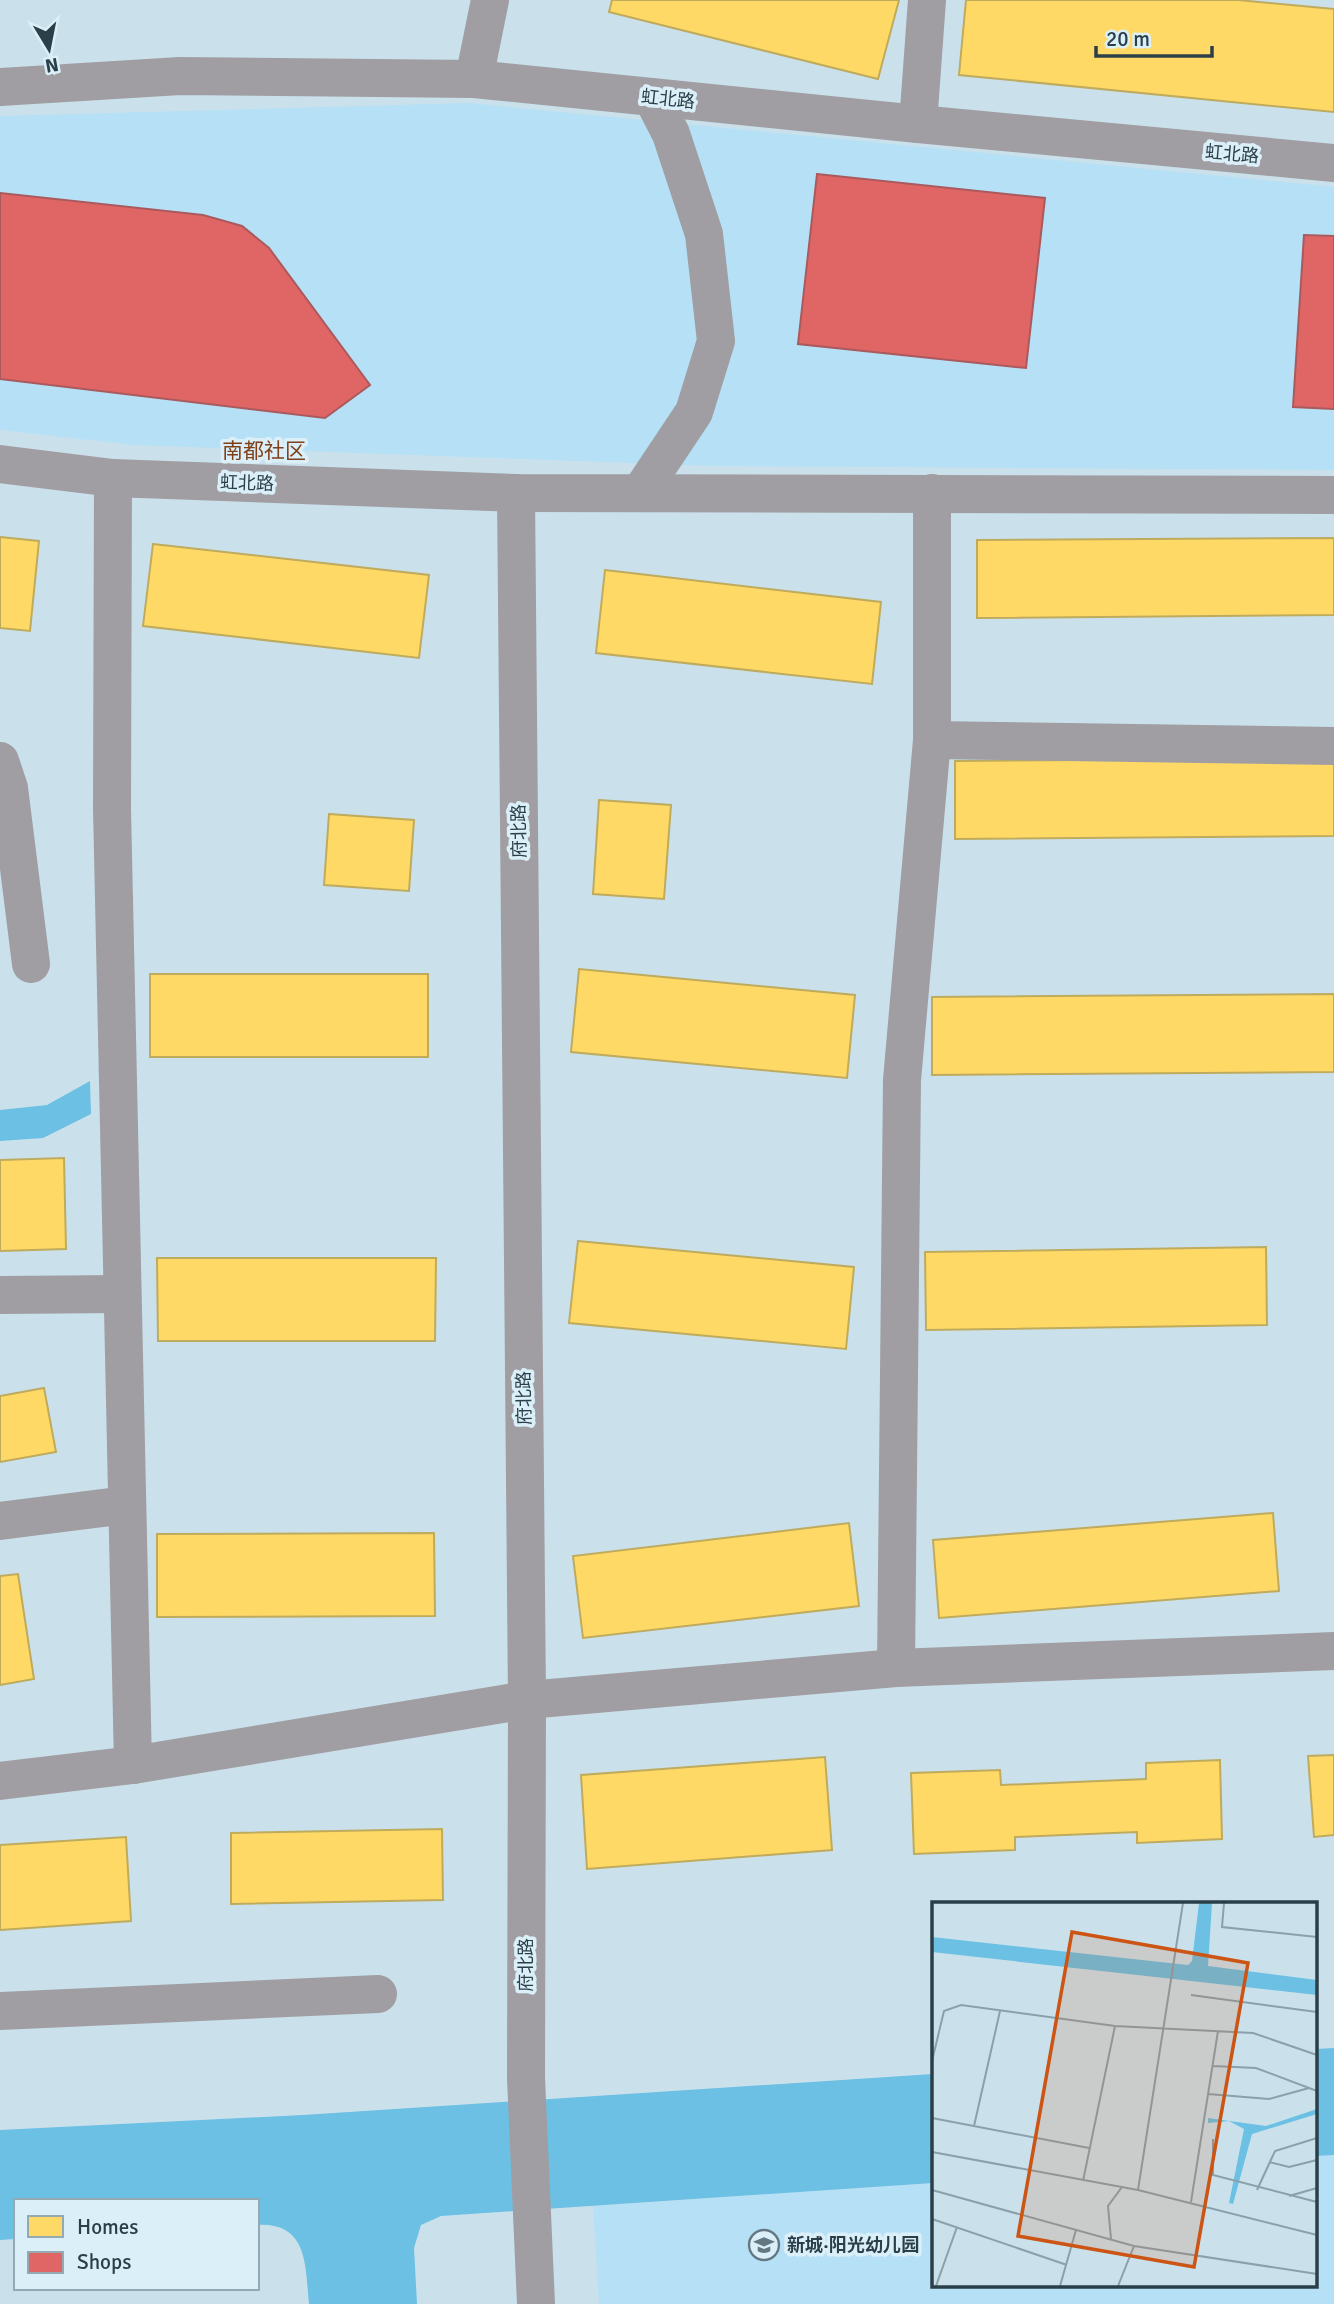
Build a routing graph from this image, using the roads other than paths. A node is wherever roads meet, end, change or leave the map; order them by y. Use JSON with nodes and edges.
{"nodes":[{"id":1,"x":491,"y":0,"type":"edge"},
{"id":2,"x":927,"y":0,"type":"edge"},
{"id":3,"x":474,"y":79,"type":"junction"},
{"id":4,"x":0,"y":87,"type":"edge"},
{"id":5,"x":652,"y":97,"type":"junction"},
{"id":6,"x":918,"y":124,"type":"junction"},
{"id":7,"x":1334,"y":163,"type":"edge"},
{"id":8,"x":0,"y":464,"type":"edge"},
{"id":9,"x":113,"y":478,"type":"junction"},
{"id":10,"x":516,"y":493,"type":"junction"},
{"id":11,"x":640,"y":493,"type":"junction"},
{"id":12,"x":932,"y":493,"type":"junction"},
{"id":13,"x":1334,"y":495,"type":"edge"},
{"id":14,"x":932,"y":740,"type":"junction"},
{"id":15,"x":1334,"y":746,"type":"edge"},
{"id":16,"x":0,"y":761,"type":"edge"},
{"id":17,"x":31,"y":964,"type":"dead end"},
{"id":18,"x":122,"y":1294,"type":"junction"},
{"id":19,"x":0,"y":1295,"type":"edge"},
{"id":20,"x":126,"y":1505,"type":"junction"},
{"id":21,"x":0,"y":1521,"type":"edge"},
{"id":22,"x":1334,"y":1651,"type":"edge"},
{"id":23,"x":896,"y":1668,"type":"junction"},
{"id":24,"x":527,"y":1700,"type":"junction"},
{"id":25,"x":133,"y":1765,"type":"junction"},
{"id":26,"x":0,"y":1782,"type":"edge"},
{"id":27,"x":378,"y":1994,"type":"dead end"},
{"id":28,"x":0,"y":2011,"type":"edge"},
{"id":29,"x":536,"y":2304,"type":"edge"}],
"edges":[{"from":1,"to":3,"type":"street"},
{"from":2,"to":6,"type":"street"},
{"from":3,"to":4,"type":"street","name":"虹北路"},
{"from":3,"to":5,"type":"street","name":"虹北路"},
{"from":5,"to":6,"type":"street","name":"虹北路"},
{"from":5,"to":11,"type":"street"},
{"from":6,"to":7,"type":"street","name":"虹北路"},
{"from":8,"to":9,"type":"street","name":"虹北路"},
{"from":9,"to":10,"type":"street","name":"虹北路"},
{"from":9,"to":18,"type":"street"},
{"from":10,"to":11,"type":"street","name":"虹北路"},
{"from":10,"to":24,"type":"street","name":"府北路"},
{"from":11,"to":12,"type":"street","name":"虹北路"},
{"from":12,"to":13,"type":"street","name":"虹北路"},
{"from":12,"to":14,"type":"street"},
{"from":14,"to":15,"type":"street"},
{"from":14,"to":23,"type":"street"},
{"from":16,"to":17,"type":"street"},
{"from":18,"to":19,"type":"street"},
{"from":18,"to":20,"type":"street"},
{"from":20,"to":21,"type":"street"},
{"from":20,"to":25,"type":"street"},
{"from":22,"to":23,"type":"street"},
{"from":23,"to":24,"type":"street"},
{"from":24,"to":25,"type":"street"},
{"from":24,"to":29,"type":"street","name":"府北路"},
{"from":25,"to":26,"type":"street"},
{"from":27,"to":28,"type":"street"}]}
